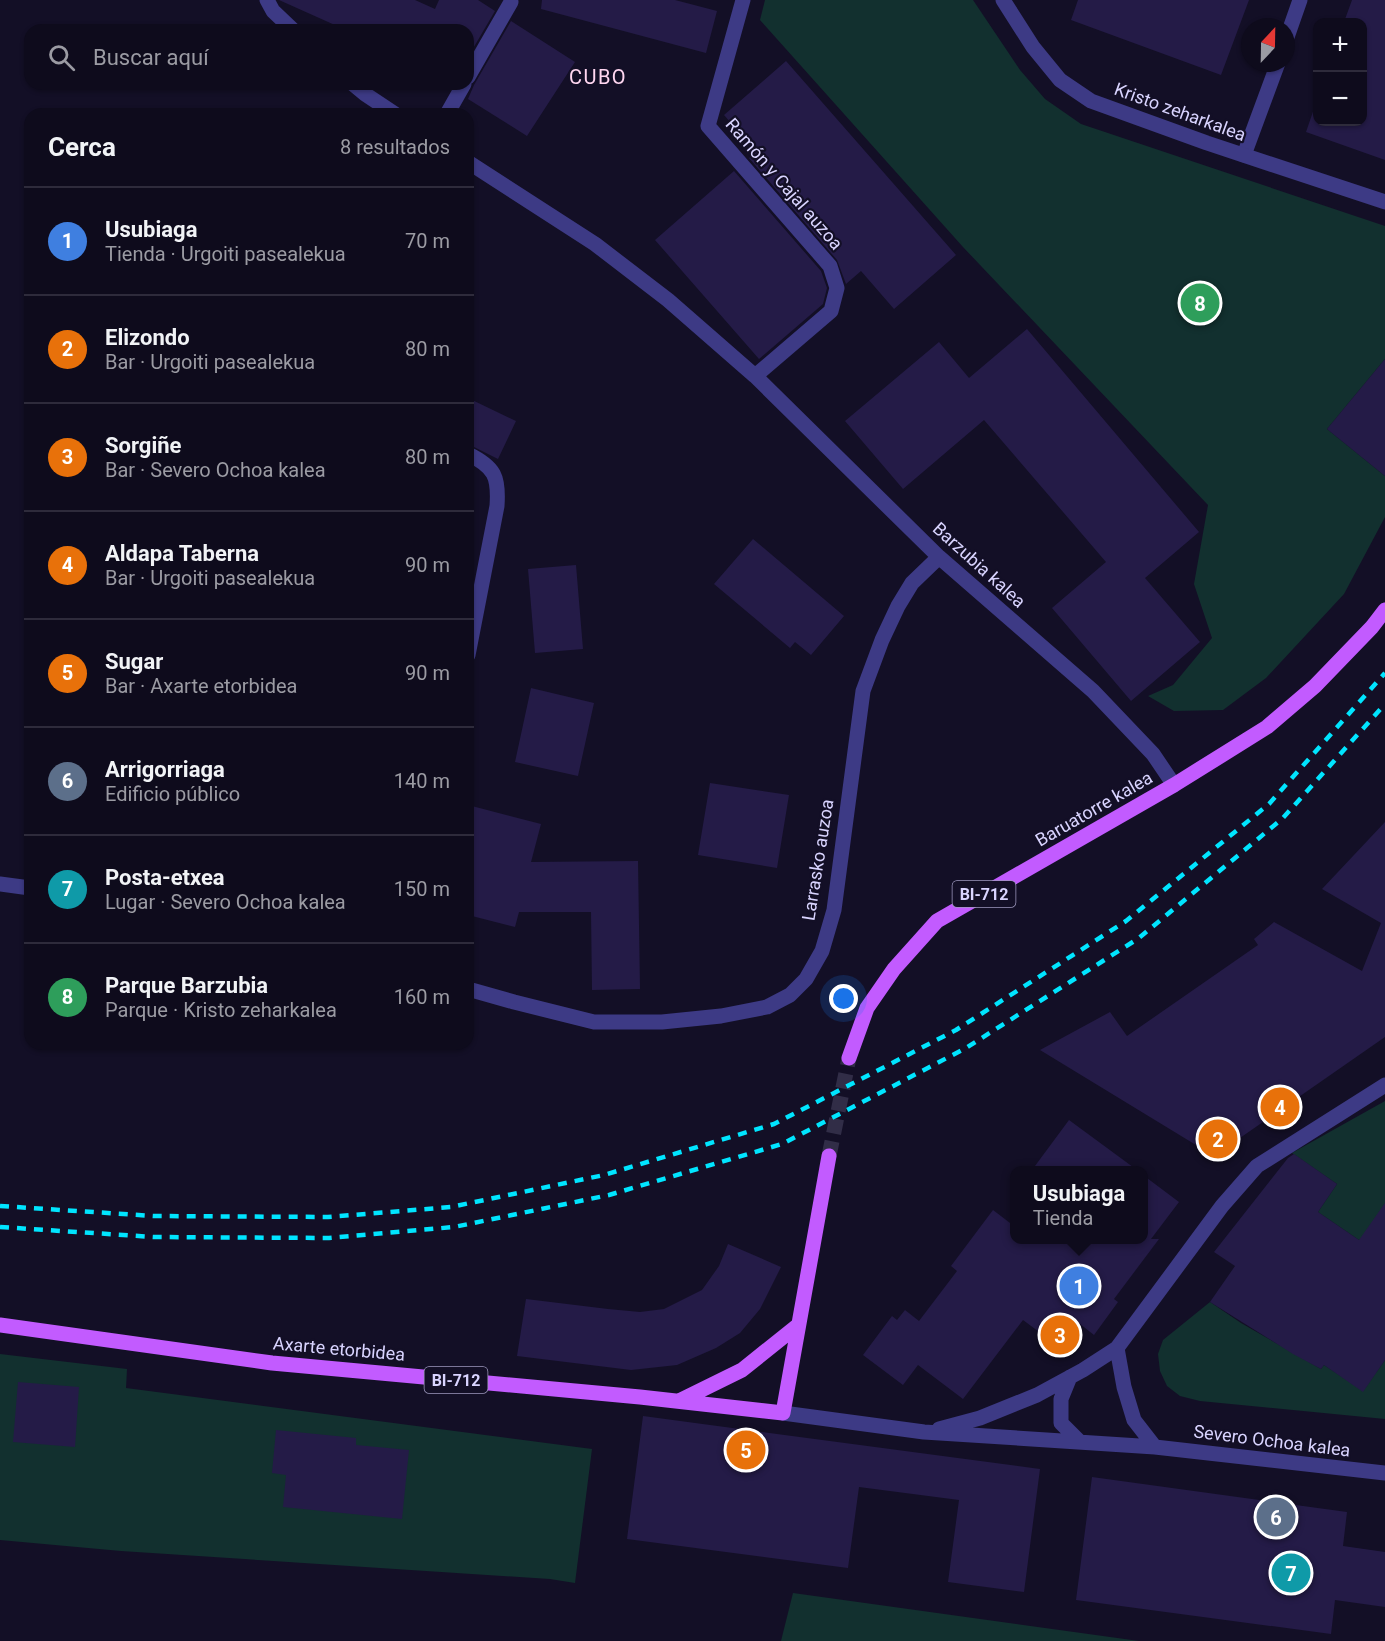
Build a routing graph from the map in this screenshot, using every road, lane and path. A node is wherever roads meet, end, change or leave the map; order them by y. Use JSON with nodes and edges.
{"nodes":[{"id":1,"x":267,"y":0,"type":"edge"},
{"id":2,"x":743,"y":0,"type":"edge"},
{"id":3,"x":1003,"y":0,"type":"edge"},
{"id":4,"x":1300,"y":0,"type":"edge"},
{"id":5,"x":511,"y":2,"type":"dead end"},
{"id":6,"x":1294,"y":18,"type":"edge"},
{"id":7,"x":287,"y":24,"type":"edge"},
{"id":8,"x":474,"y":67,"type":"edge"},
{"id":9,"x":1275,"y":72,"type":"edge"},
{"id":10,"x":361,"y":90,"type":"edge"},
{"id":11,"x":461,"y":90,"type":"edge"},
{"id":12,"x":387,"y":108,"type":"edge"},
{"id":13,"x":450,"y":108,"type":"edge"},
{"id":14,"x":1244,"y":155,"type":"junction"},
{"id":15,"x":474,"y":166,"type":"edge"},
{"id":16,"x":1385,"y":202,"type":"edge"},
{"id":17,"x":755,"y":376,"type":"junction"},
{"id":18,"x":474,"y":457,"type":"edge"},
{"id":19,"x":939,"y":557,"type":"junction"},
{"id":20,"x":1385,"y":610,"type":"edge"},
{"id":21,"x":474,"y":624,"type":"edge"},
{"id":22,"x":1173,"y":785,"type":"junction"},
{"id":23,"x":0,"y":885,"type":"edge"},
{"id":24,"x":24,"y":887,"type":"edge"},
{"id":25,"x":474,"y":991,"type":"edge"},
{"id":26,"x":849,"y":1058,"type":"tunnel mouth"},
{"id":27,"x":1385,"y":1085,"type":"edge"},
{"id":28,"x":829,"y":1156,"type":"tunnel mouth"},
{"id":29,"x":0,"y":1325,"type":"edge"},
{"id":30,"x":797,"y":1326,"type":"junction"},
{"id":31,"x":1117,"y":1348,"type":"junction"},
{"id":32,"x":1070,"y":1377,"type":"junction"},
{"id":33,"x":679,"y":1401,"type":"junction"},
{"id":34,"x":783,"y":1413,"type":"junction"},
{"id":35,"x":924,"y":1432,"type":"junction"},
{"id":36,"x":1079,"y":1441,"type":"junction"},
{"id":37,"x":1155,"y":1447,"type":"junction"},
{"id":38,"x":1385,"y":1473,"type":"edge"}],
"edges":[{"from":1,"to":7,"type":"street"},
{"from":2,"to":17,"type":"street","name":"Ramón y Cajal auzoa"},
{"from":3,"to":14,"type":"street","name":"Kristo zeharkalea"},
{"from":4,"to":6,"type":"street"},
{"from":5,"to":8,"type":"street"},
{"from":9,"to":14,"type":"street"},
{"from":10,"to":12,"type":"street"},
{"from":11,"to":13,"type":"street"},
{"from":14,"to":16,"type":"street","name":"Kristo zeharkalea"},
{"from":15,"to":17,"type":"street","name":"Barzubia kalea"},
{"from":17,"to":19,"type":"street","name":"Barzubia kalea"},
{"from":18,"to":21,"type":"street"},
{"from":19,"to":22,"type":"street","name":"Barzubia kalea"},
{"from":19,"to":25,"type":"street","name":"Larrasko auzoa"},
{"from":20,"to":22,"type":"main road","name":"Baruatorre kalea","number":"BI-712"},
{"from":22,"to":26,"type":"main road","name":"Baruatorre kalea","number":"BI-712"},
{"from":23,"to":24,"type":"street"},
{"from":27,"to":31,"type":"street"},
{"from":28,"to":30,"type":"main road"},
{"from":29,"to":33,"type":"main road","name":"Axarte etorbidea","number":"BI-712"},
{"from":30,"to":33,"type":"main road"},
{"from":30,"to":34,"type":"main road"},
{"from":31,"to":32,"type":"street"},
{"from":31,"to":37,"type":"street"},
{"from":32,"to":35,"type":"street"},
{"from":32,"to":36,"type":"street"},
{"from":33,"to":34,"type":"main road","name":"Axarte etorbidea","number":"BI-712"},
{"from":34,"to":35,"type":"street","name":"Severo Ochoa kalea"},
{"from":35,"to":36,"type":"street","name":"Severo Ochoa kalea"},
{"from":36,"to":37,"type":"street","name":"Severo Ochoa kalea"},
{"from":37,"to":38,"type":"street","name":"Severo Ochoa kalea"}]}
